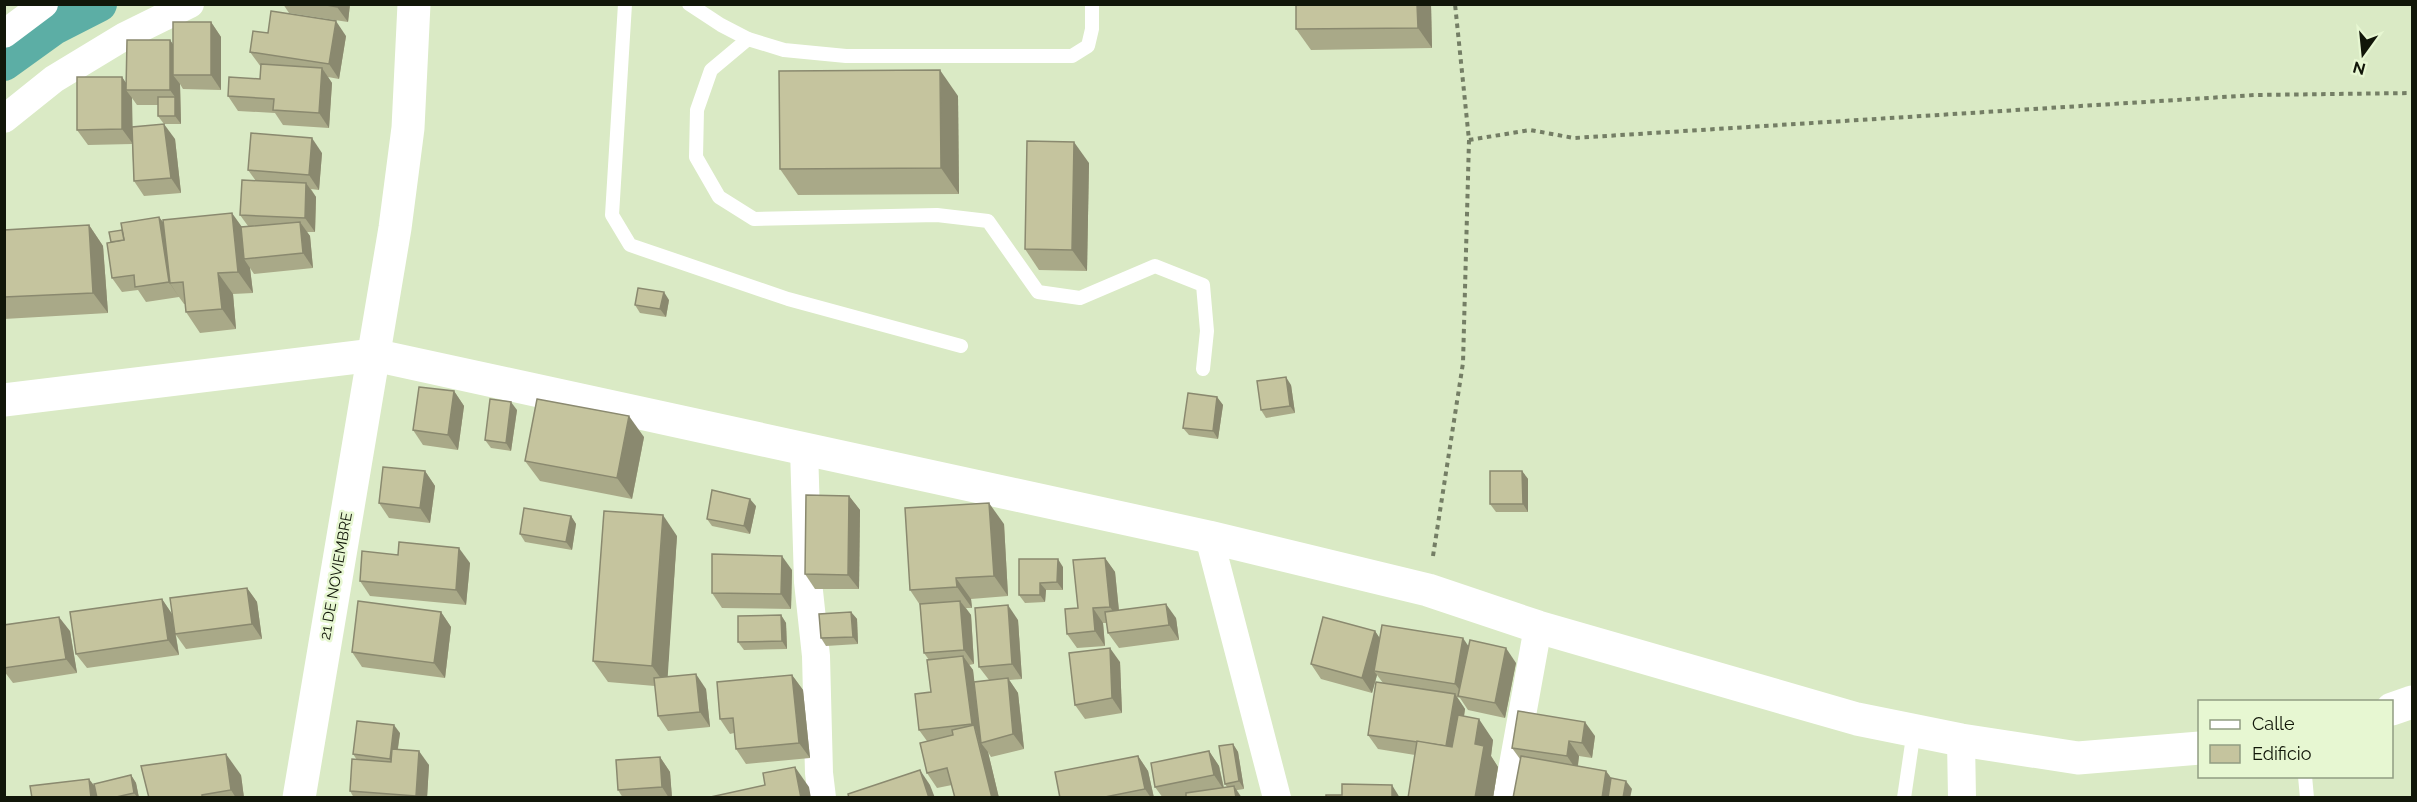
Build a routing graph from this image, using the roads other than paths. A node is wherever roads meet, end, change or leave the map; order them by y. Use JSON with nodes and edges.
{"nodes":[{"id":1,"x":44,"y":4,"type":"edge"},
{"id":2,"x":190,"y":4,"type":"edge"},
{"id":3,"x":414,"y":4,"type":"edge"},
{"id":4,"x":625,"y":4,"type":"edge"},
{"id":5,"x":689,"y":4,"type":"edge"},
{"id":6,"x":1092,"y":4,"type":"edge"},
{"id":7,"x":4,"y":34,"type":"edge"},
{"id":8,"x":748,"y":39,"type":"junction"},
{"id":9,"x":4,"y":119,"type":"edge"},
{"id":10,"x":961,"y":346,"type":"dead end"},
{"id":11,"x":374,"y":355,"type":"junction"},
{"id":12,"x":1203,"y":369,"type":"dead end"},
{"id":13,"x":4,"y":400,"type":"edge"},
{"id":14,"x":804,"y":448,"type":"junction"},
{"id":15,"x":1209,"y":537,"type":"junction"},
{"id":16,"x":1538,"y":627,"type":"junction"},
{"id":17,"x":2412,"y":702,"type":"edge"},
{"id":18,"x":2393,"y":708,"type":"edge"},
{"id":19,"x":1914,"y":730,"type":"junction"},
{"id":20,"x":1961,"y":740,"type":"junction"},
{"id":21,"x":2198,"y":748,"type":"edge"},
{"id":22,"x":2305,"y":778,"type":"edge"},
{"id":23,"x":299,"y":798,"type":"edge"},
{"id":24,"x":822,"y":798,"type":"edge"},
{"id":25,"x":1277,"y":798,"type":"edge"},
{"id":26,"x":1507,"y":798,"type":"edge"},
{"id":27,"x":1904,"y":798,"type":"edge"},
{"id":28,"x":1962,"y":798,"type":"edge"},
{"id":29,"x":2307,"y":798,"type":"edge"}],
"edges":[{"from":1,"to":7,"type":"street"},
{"from":2,"to":9,"type":"street"},
{"from":3,"to":11,"type":"street","name":"21 DE NOVIEMBRE"},
{"from":4,"to":10,"type":"lane"},
{"from":5,"to":8,"type":"lane"},
{"from":6,"to":8,"type":"lane"},
{"from":8,"to":12,"type":"lane"},
{"from":11,"to":13,"type":"street"},
{"from":11,"to":14,"type":"street"},
{"from":11,"to":23,"type":"street","name":"21 DE NOVIEMBRE"},
{"from":14,"to":15,"type":"street"},
{"from":14,"to":24,"type":"street"},
{"from":15,"to":16,"type":"street"},
{"from":15,"to":25,"type":"street"},
{"from":16,"to":19,"type":"street"},
{"from":16,"to":26,"type":"street"},
{"from":17,"to":18,"type":"street"},
{"from":19,"to":20,"type":"street"},
{"from":19,"to":27,"type":"lane"},
{"from":20,"to":21,"type":"street"},
{"from":20,"to":28,"type":"street"},
{"from":22,"to":29,"type":"lane"}]}
